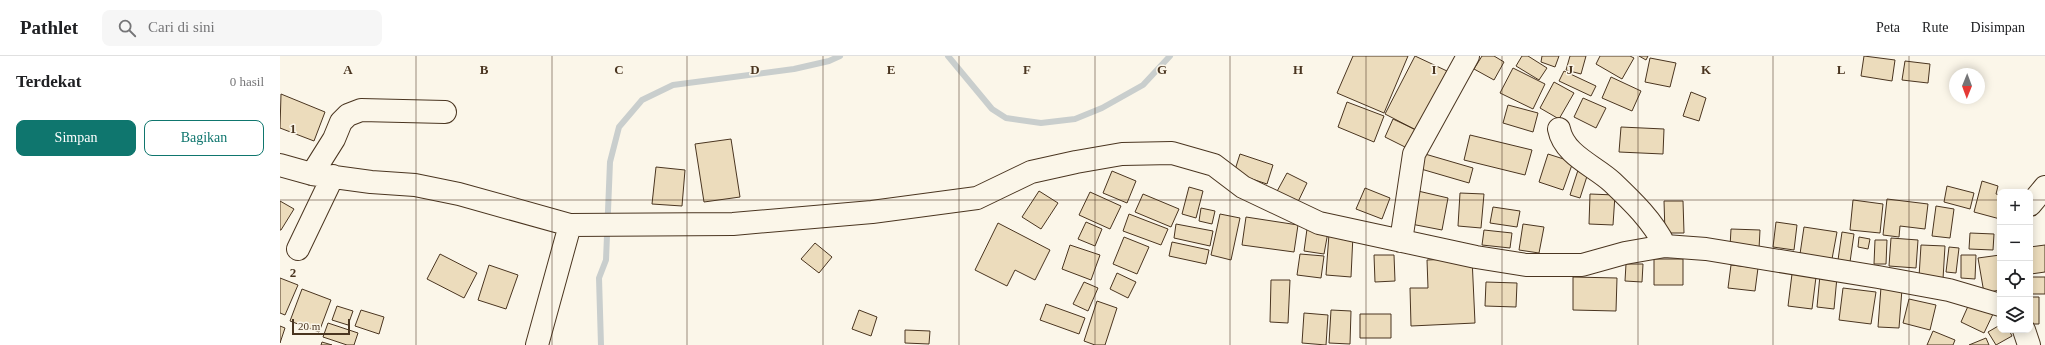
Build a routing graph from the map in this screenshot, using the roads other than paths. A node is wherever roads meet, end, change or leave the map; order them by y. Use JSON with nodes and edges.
{"nodes":[{"id":1,"x":1468,"y":56,"type":"edge"},
{"id":2,"x":445,"y":112,"type":"dead end"},
{"id":3,"x":1559,"y":129,"type":"dead end"},
{"id":4,"x":280,"y":165,"type":"edge"},
{"id":5,"x":312,"y":174,"type":"junction"},
{"id":6,"x":333,"y":176,"type":"junction"},
{"id":7,"x":2045,"y":187,"type":"edge"},
{"id":8,"x":2033,"y":201,"type":"edge"},
{"id":9,"x":570,"y":226,"type":"junction"},
{"id":10,"x":1401,"y":241,"type":"junction"},
{"id":11,"x":1665,"y":246,"type":"junction"},
{"id":12,"x":298,"y":249,"type":"dead end"},
{"id":13,"x":1997,"y":304,"type":"edge"},
{"id":14,"x":2025,"y":333,"type":"edge"},
{"id":15,"x":537,"y":345,"type":"edge"},
{"id":16,"x":2029,"y":345,"type":"edge"}],
"edges":[{"from":1,"to":10,"type":"street"},
{"from":2,"to":5,"type":"street"},
{"from":3,"to":11,"type":"street"},
{"from":4,"to":5,"type":"street"},
{"from":5,"to":6,"type":"street"},
{"from":6,"to":9,"type":"street"},
{"from":6,"to":12,"type":"street"},
{"from":7,"to":8,"type":"street"},
{"from":9,"to":10,"type":"street"},
{"from":9,"to":15,"type":"street"},
{"from":10,"to":11,"type":"street"},
{"from":11,"to":13,"type":"street"},
{"from":14,"to":16,"type":"street"}]}
